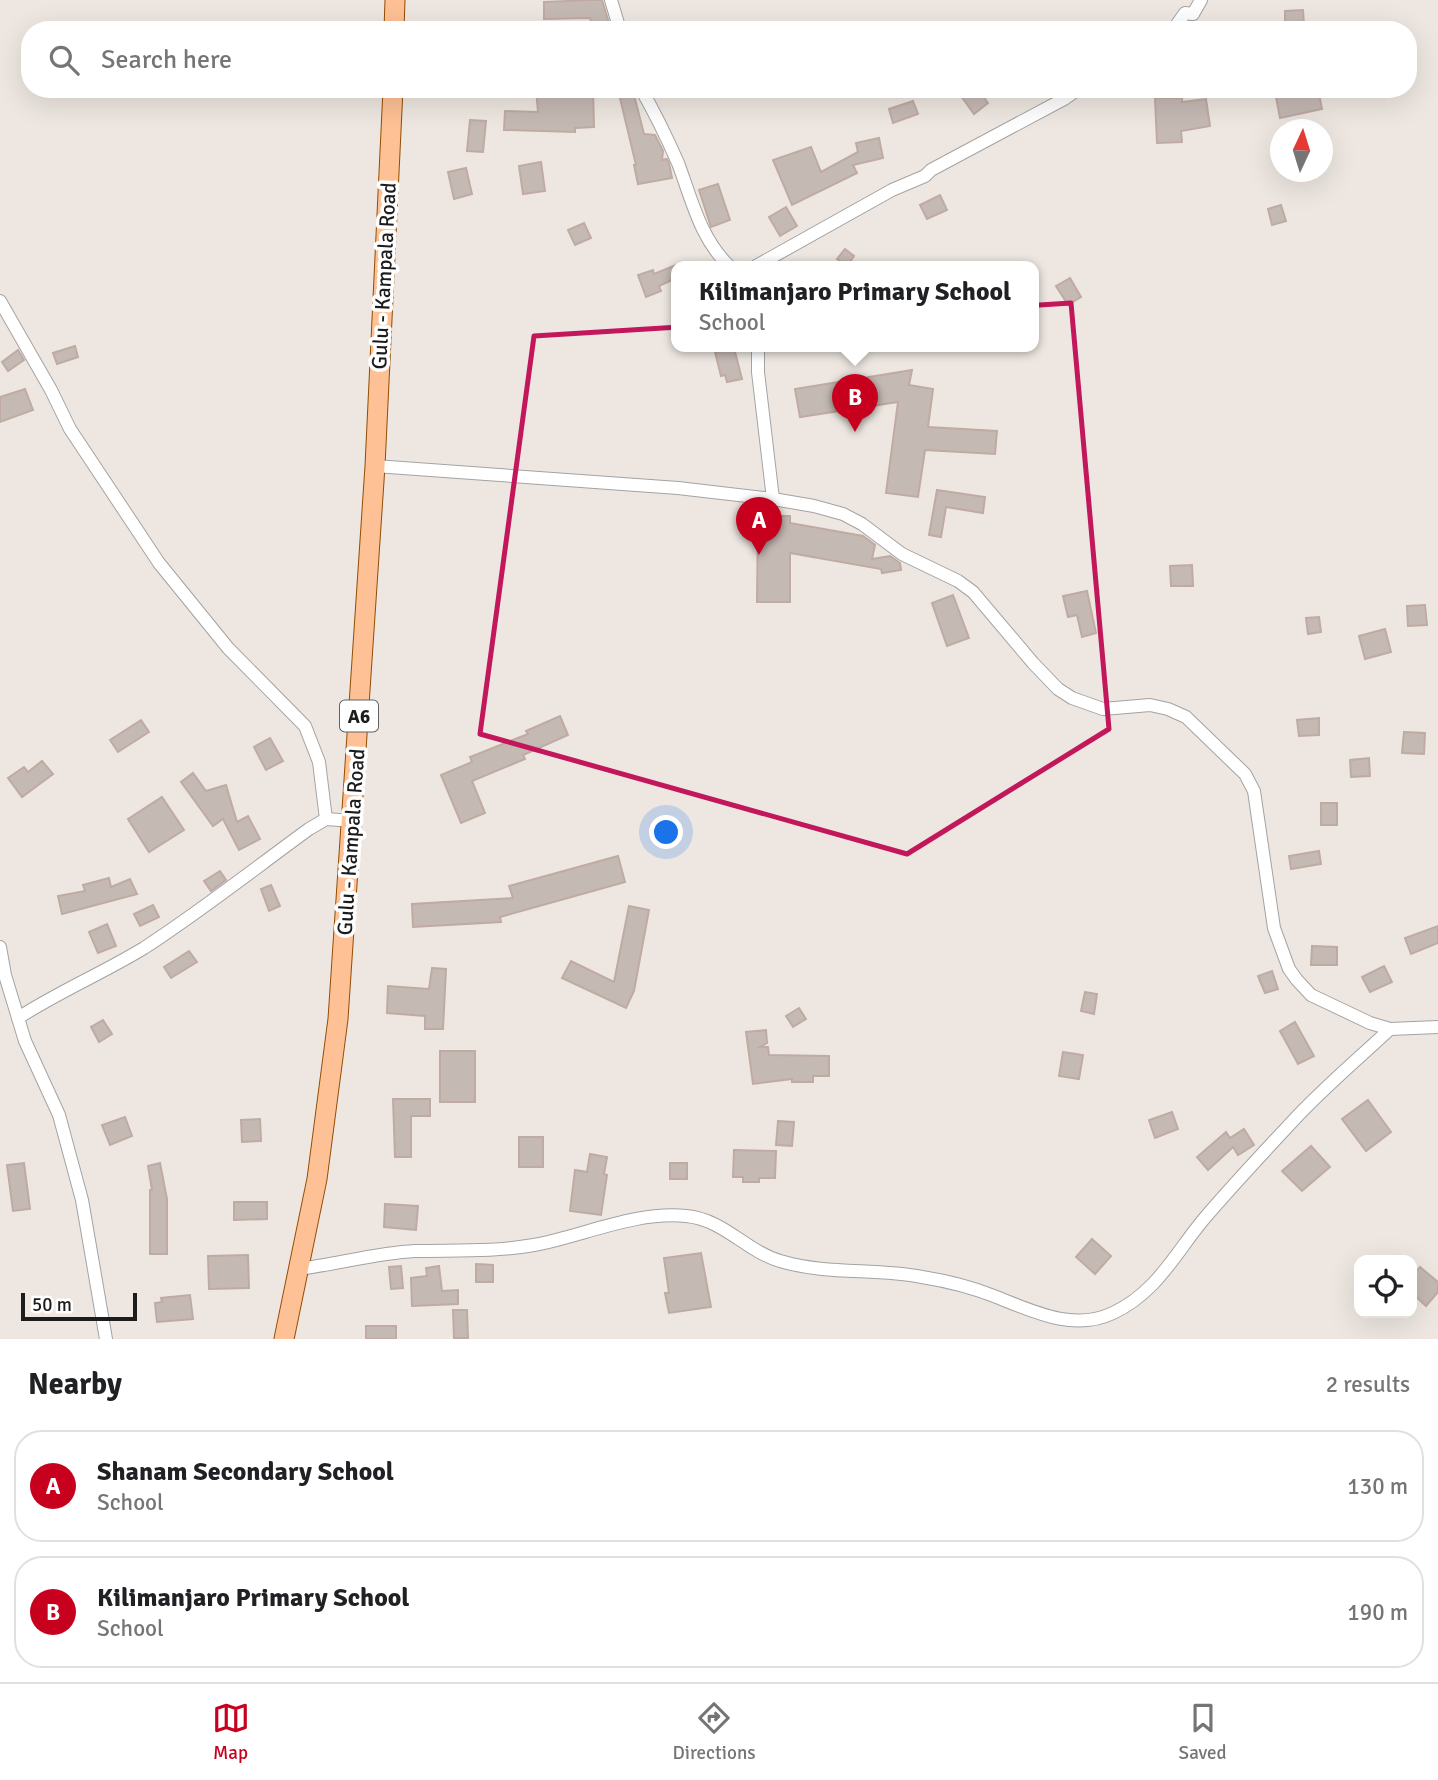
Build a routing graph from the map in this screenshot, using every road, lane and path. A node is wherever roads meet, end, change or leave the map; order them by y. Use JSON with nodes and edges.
{"nodes":[{"id":1,"x":395,"y":0,"type":"edge"},
{"id":2,"x":611,"y":0,"type":"edge"},
{"id":3,"x":1201,"y":0,"type":"edge"},
{"id":4,"x":394,"y":21,"type":"edge"},
{"id":5,"x":617,"y":21,"type":"edge"},
{"id":6,"x":1179,"y":21,"type":"edge"},
{"id":7,"x":393,"y":98,"type":"edge"},
{"id":8,"x":646,"y":98,"type":"edge"},
{"id":9,"x":1065,"y":98,"type":"edge"},
{"id":10,"x":724,"y":261,"type":"edge"},
{"id":11,"x":765,"y":261,"type":"edge"},
{"id":12,"x":0,"y":301,"type":"edge"},
{"id":13,"x":758,"y":352,"type":"edge"},
{"id":14,"x":375,"y":466,"type":"junction"},
{"id":15,"x":773,"y":499,"type":"junction"},
{"id":16,"x":326,"y":819,"type":"junction"},
{"id":17,"x":353,"y":821,"type":"junction"},
{"id":18,"x":0,"y":947,"type":"edge"},
{"id":19,"x":18,"y":1018,"type":"junction"},
{"id":20,"x":1438,"y":1027,"type":"edge"},
{"id":21,"x":1390,"y":1029,"type":"junction"},
{"id":22,"x":299,"y":1269,"type":"junction"},
{"id":23,"x":106,"y":1339,"type":"edge"},
{"id":24,"x":284,"y":1339,"type":"edge"}],
"edges":[{"from":1,"to":4,"type":"main road"},
{"from":2,"to":5,"type":"street"},
{"from":3,"to":6,"type":"street"},
{"from":7,"to":14,"type":"main road","name":"Gulu - Kampala Road","number":"A6"},
{"from":8,"to":10,"type":"street"},
{"from":9,"to":11,"type":"street"},
{"from":12,"to":16,"type":"street"},
{"from":13,"to":15,"type":"street"},
{"from":14,"to":15,"type":"street"},
{"from":14,"to":17,"type":"main road","name":"Gulu - Kampala Road","number":"A6"},
{"from":15,"to":21,"type":"street"},
{"from":16,"to":17,"type":"street"},
{"from":16,"to":19,"type":"street"},
{"from":17,"to":22,"type":"main road","name":"Gulu - Kampala Road","number":"A6"},
{"from":18,"to":19,"type":"street"},
{"from":19,"to":23,"type":"street"},
{"from":20,"to":21,"type":"street"},
{"from":21,"to":22,"type":"street"},
{"from":22,"to":24,"type":"main road","name":"Gulu - Kampala Road","number":"A6"}]}
